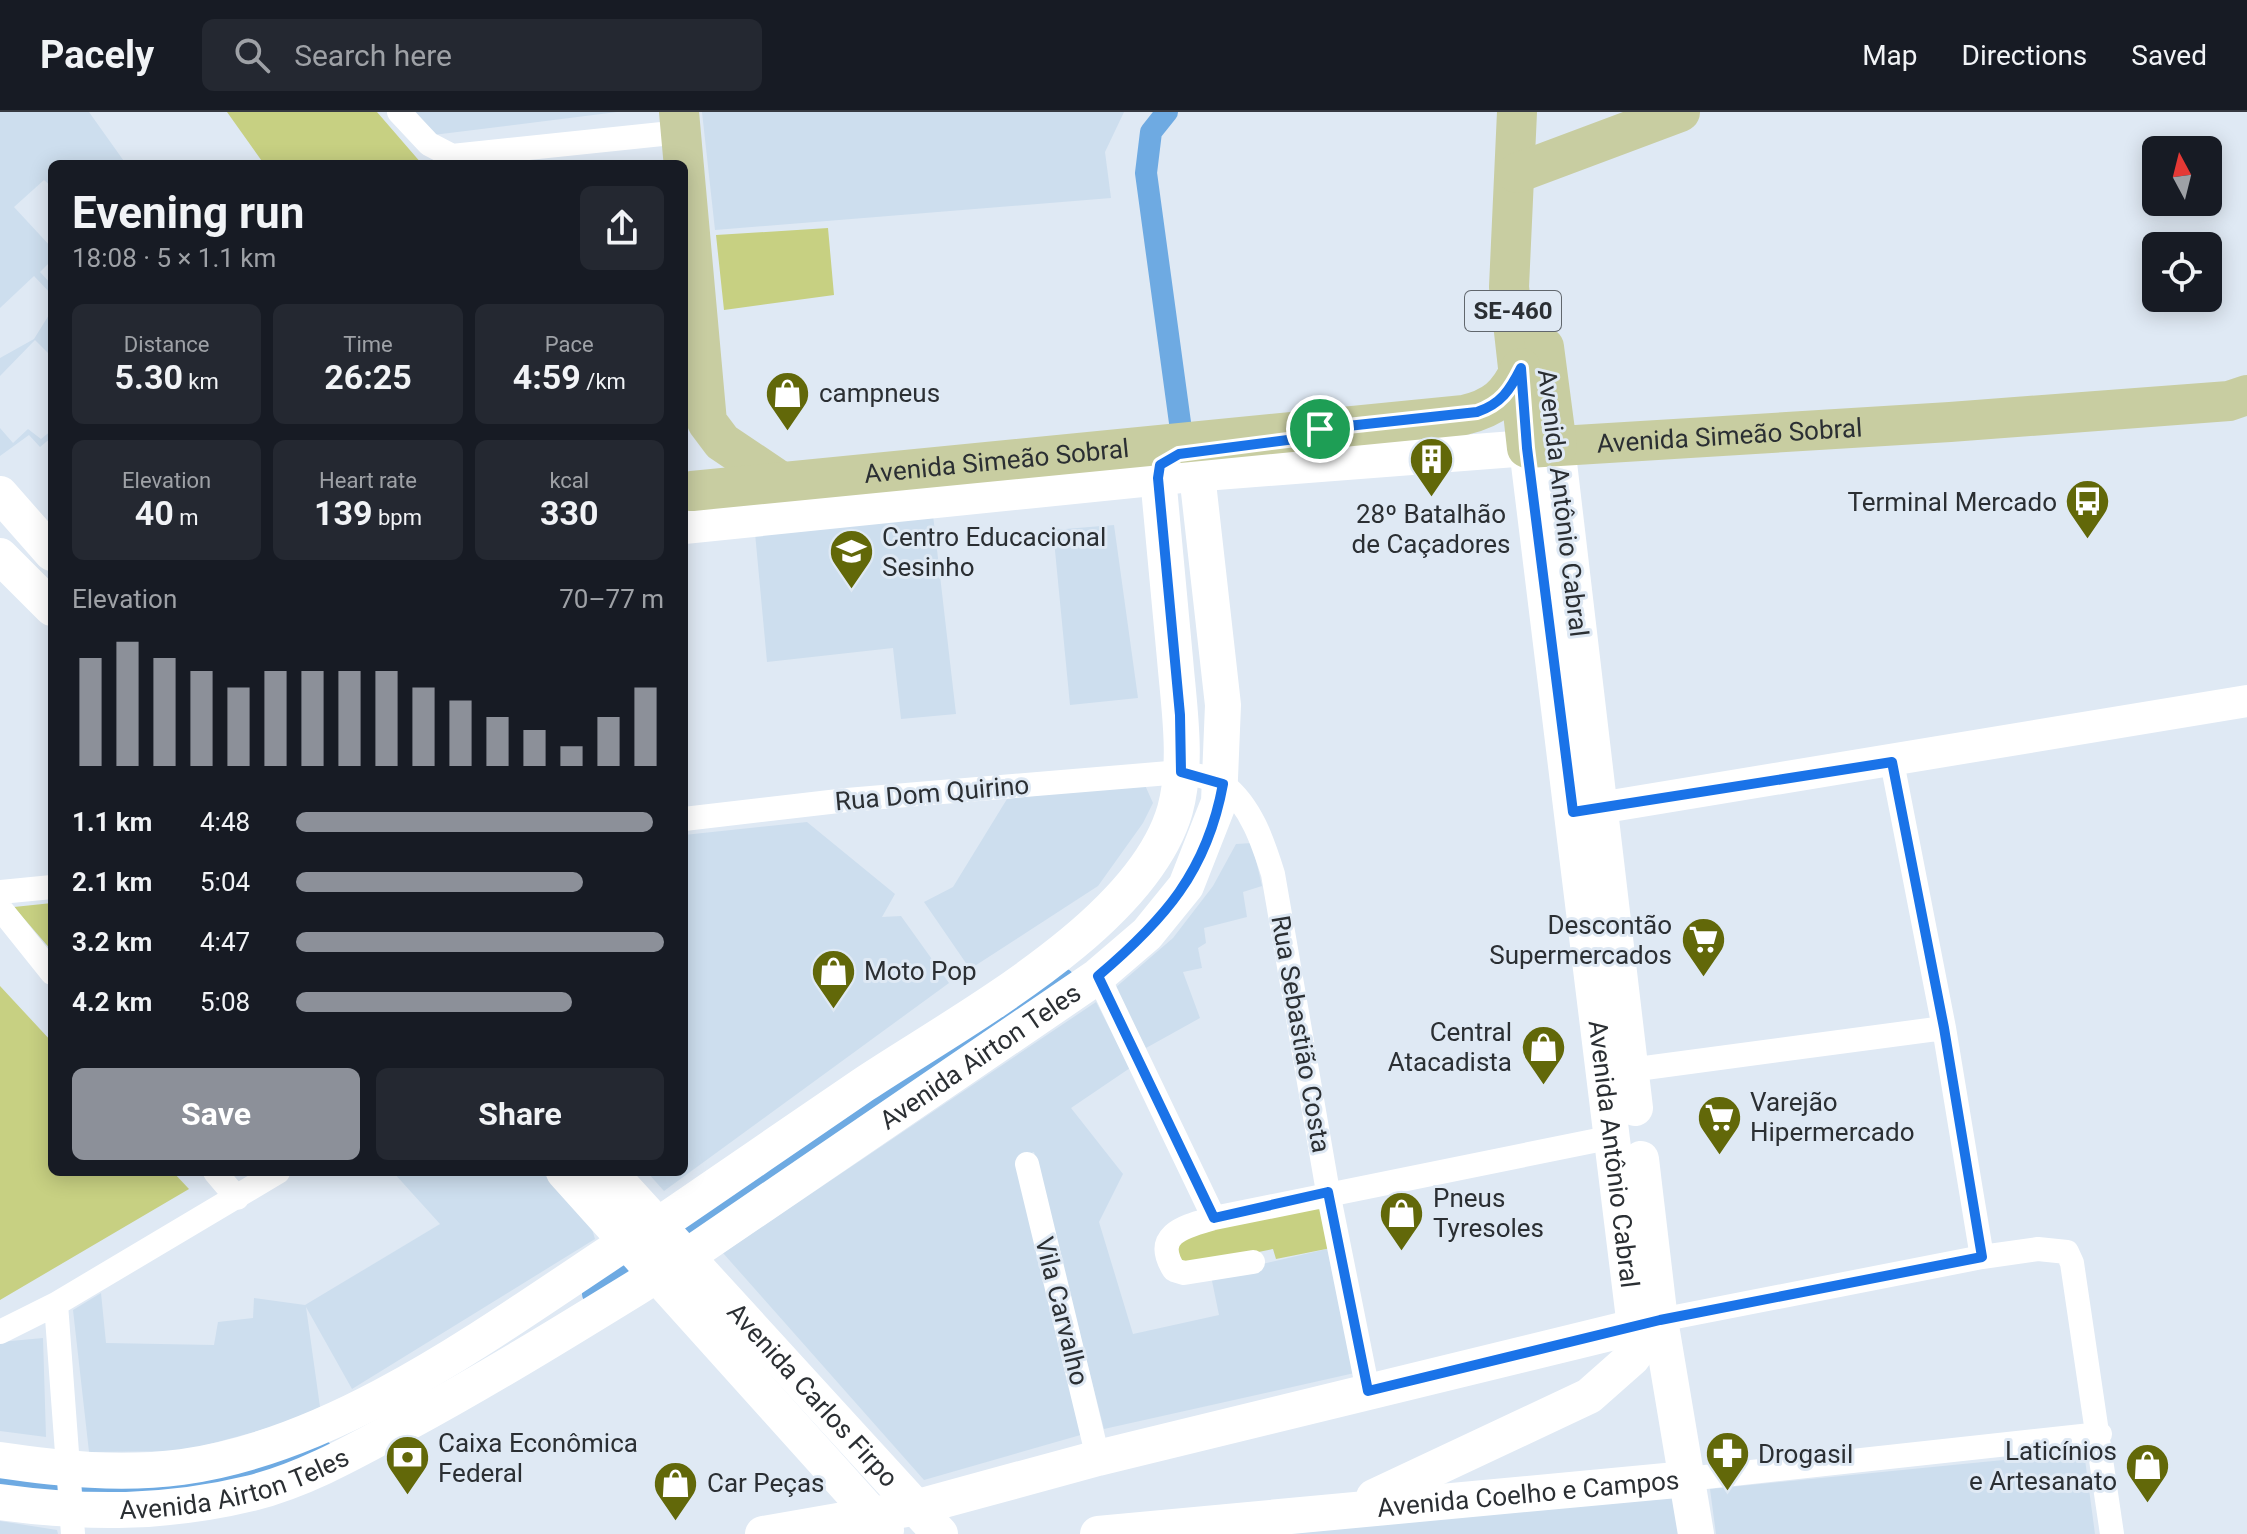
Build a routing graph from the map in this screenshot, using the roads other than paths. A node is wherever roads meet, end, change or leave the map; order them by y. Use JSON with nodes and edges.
{"nodes":[{"id":1,"x":399,"y":112,"type":"edge"},
{"id":2,"x":1680,"y":112,"type":"edge"},
{"id":3,"x":1518,"y":118,"type":"edge"},
{"id":4,"x":680,"y":122,"type":"edge"},
{"id":5,"x":683,"y":160,"type":"edge"},
{"id":6,"x":1517,"y":173,"type":"junction"},
{"id":7,"x":688,"y":211,"type":"edge"},
{"id":8,"x":1521,"y":368,"type":"junction"},
{"id":9,"x":2241,"y":404,"type":"edge"},
{"id":10,"x":707,"y":422,"type":"junction"},
{"id":11,"x":1542,"y":447,"type":"junction"},
{"id":12,"x":1180,"y":460,"type":"junction"},
{"id":13,"x":780,"y":481,"type":"junction"},
{"id":14,"x":0,"y":494,"type":"edge"},
{"id":15,"x":688,"y":497,"type":"edge"},
{"id":16,"x":688,"y":502,"type":"edge"},
{"id":17,"x":688,"y":502,"type":"edge"},
{"id":18,"x":48,"y":549,"type":"edge"},
{"id":19,"x":48,"y":557,"type":"edge"},
{"id":20,"x":20,"y":580,"type":"edge"},
{"id":21,"x":2247,"y":701,"type":"edge"},
{"id":22,"x":1892,"y":762,"type":"junction"},
{"id":23,"x":1183,"y":772,"type":"junction"},
{"id":24,"x":1220,"y":783,"type":"junction"},
{"id":25,"x":1587,"y":811,"type":"junction"},
{"id":26,"x":688,"y":819,"type":"edge"},
{"id":27,"x":48,"y":887,"type":"edge"},
{"id":28,"x":0,"y":892,"type":"edge"},
{"id":29,"x":0,"y":908,"type":"edge"},
{"id":30,"x":48,"y":968,"type":"edge"},
{"id":31,"x":1098,"y":976,"type":"junction"},
{"id":32,"x":1944,"y":1028,"type":"junction"},
{"id":33,"x":1630,"y":1070,"type":"junction"},
{"id":34,"x":1613,"y":1137,"type":"junction"},
{"id":35,"x":1027,"y":1164,"type":"dead end"},
{"id":36,"x":218,"y":1176,"type":"edge"},
{"id":37,"x":272,"y":1176,"type":"edge"},
{"id":38,"x":569,"y":1176,"type":"edge"},
{"id":39,"x":611,"y":1176,"type":"edge"},
{"id":40,"x":1328,"y":1192,"type":"junction"},
{"id":41,"x":237,"y":1198,"type":"junction"},
{"id":42,"x":1214,"y":1218,"type":"junction"},
{"id":43,"x":657,"y":1250,"type":"junction"},
{"id":44,"x":1982,"y":1257,"type":"junction"},
{"id":45,"x":1253,"y":1262,"type":"dead end"},
{"id":46,"x":56,"y":1304,"type":"junction"},
{"id":47,"x":1648,"y":1324,"type":"junction"},
{"id":48,"x":0,"y":1332,"type":"edge"},
{"id":49,"x":1368,"y":1391,"type":"junction"},
{"id":50,"x":2100,"y":1434,"type":"junction"},
{"id":51,"x":1098,"y":1458,"type":"junction"},
{"id":52,"x":0,"y":1460,"type":"edge"},
{"id":53,"x":66,"y":1472,"type":"junction"},
{"id":54,"x":1687,"y":1479,"type":"junction"},
{"id":55,"x":0,"y":1502,"type":"edge"},
{"id":56,"x":1342,"y":1511,"type":"junction"},
{"id":57,"x":71,"y":1518,"type":"edge"},
{"id":58,"x":929,"y":1521,"type":"edge"},
{"id":59,"x":881,"y":1525,"type":"edge"},
{"id":60,"x":763,"y":1534,"type":"edge"},
{"id":61,"x":1098,"y":1534,"type":"edge"},
{"id":62,"x":1696,"y":1534,"type":"edge"},
{"id":63,"x":2112,"y":1534,"type":"edge"}],
"edges":[{"from":1,"to":4,"type":"street"},
{"from":2,"to":6,"type":"main road"},
{"from":3,"to":6,"type":"main road","number":"SE-460"},
{"from":4,"to":5,"type":"main road"},
{"from":6,"to":8,"type":"main road","name":"Avenida Antônio Cabral","number":"SE-460"},
{"from":6,"to":11,"type":"main road","name":"Avenida Antônio Cabral"},
{"from":7,"to":10,"type":"main road"},
{"from":8,"to":11,"type":"main road","name":"Avenida Antônio Cabral","number":"SE-460"},
{"from":8,"to":12,"type":"main road","name":"Avenida Simeão Sobral"},
{"from":9,"to":11,"type":"main road","name":"Avenida Simeão Sobral"},
{"from":10,"to":13,"type":"main road"},
{"from":10,"to":15,"type":"main road"},
{"from":11,"to":12,"type":"main road","name":"Avenida Simeão Sobral"},
{"from":11,"to":25,"type":"main road","name":"Avenida Antônio Cabral"},
{"from":12,"to":13,"type":"main road","name":"Avenida Simeão Sobral"},
{"from":12,"to":17,"type":"main road","name":"Avenida Simeão Sobral"},
{"from":12,"to":23,"type":"main road","name":"Avenida Airton Teles"},
{"from":12,"to":24,"type":"main road","name":"Avenida Airton Teles"},
{"from":13,"to":16,"type":"main road","name":"Avenida Simeão Sobral"},
{"from":14,"to":18,"type":"main road"},
{"from":19,"to":20,"type":"main road"},
{"from":21,"to":22,"type":"street"},
{"from":22,"to":25,"type":"street"},
{"from":22,"to":32,"type":"street"},
{"from":23,"to":24,"type":"street"},
{"from":23,"to":26,"type":"street","name":"Rua Dom Quirino"},
{"from":23,"to":43,"type":"main road","name":"Avenida Airton Teles"},
{"from":24,"to":31,"type":"main road","name":"Avenida Airton Teles"},
{"from":24,"to":40,"type":"street","name":"Rua Sebastião Costa"},
{"from":25,"to":33,"type":"main road","name":"Avenida Antônio Cabral"},
{"from":25,"to":34,"type":"main road","name":"Avenida Antônio Cabral"},
{"from":27,"to":28,"type":"street"},
{"from":29,"to":30,"type":"street"},
{"from":31,"to":42,"type":"street"},
{"from":31,"to":43,"type":"main road","name":"Avenida Airton Teles"},
{"from":32,"to":33,"type":"street"},
{"from":32,"to":44,"type":"street"},
{"from":33,"to":47,"type":"main road","name":"Avenida Antônio Cabral"},
{"from":34,"to":40,"type":"street"},
{"from":34,"to":47,"type":"main road","name":"Avenida Antônio Cabral"},
{"from":35,"to":51,"type":"street","name":"Vila Carvalho"},
{"from":36,"to":41,"type":"street"},
{"from":37,"to":41,"type":"street"},
{"from":38,"to":43,"type":"main road"},
{"from":39,"to":43,"type":"main road"},
{"from":40,"to":42,"type":"street"},
{"from":40,"to":49,"type":"street","name":"Rua Sebastião Costa"},
{"from":41,"to":46,"type":"street"},
{"from":42,"to":45,"type":"street"},
{"from":43,"to":53,"type":"main road","name":"Avenida Airton Teles"},
{"from":43,"to":57,"type":"main road","name":"Avenida Airton Teles"},
{"from":43,"to":58,"type":"main road","name":"Avenida Carlos Firpo"},
{"from":43,"to":59,"type":"main road","name":"Avenida Carlos Firpo"},
{"from":44,"to":47,"type":"street"},
{"from":44,"to":50,"type":"street"},
{"from":46,"to":48,"type":"street"},
{"from":46,"to":53,"type":"street"},
{"from":47,"to":49,"type":"main road"},
{"from":47,"to":54,"type":"main road"},
{"from":47,"to":56,"type":"main road"},
{"from":49,"to":51,"type":"main road"},
{"from":50,"to":54,"type":"street","name":"Avenida Coelho e Campos"},
{"from":50,"to":63,"type":"street"},
{"from":51,"to":58,"type":"main road"},
{"from":52,"to":53,"type":"main road","name":"Avenida Airton Teles"},
{"from":53,"to":57,"type":"street"},
{"from":54,"to":56,"type":"main road","name":"Avenida Coelho e Campos"},
{"from":54,"to":62,"type":"main road"},
{"from":55,"to":57,"type":"main road","name":"Avenida Airton Teles"},
{"from":56,"to":61,"type":"main road","name":"Avenida Coelho e Campos"},
{"from":58,"to":59,"type":"main road"},
{"from":59,"to":60,"type":"main road"}]}
